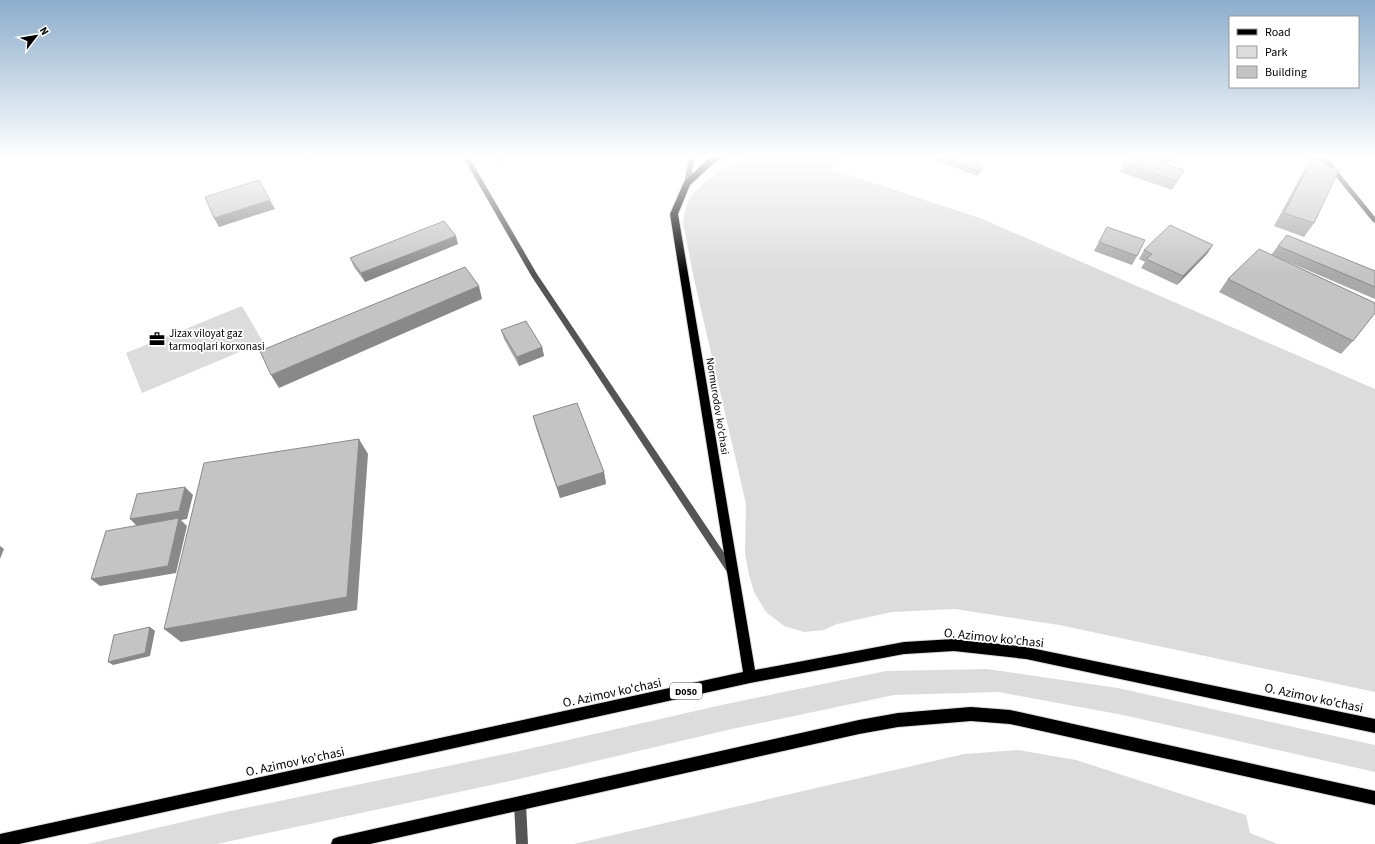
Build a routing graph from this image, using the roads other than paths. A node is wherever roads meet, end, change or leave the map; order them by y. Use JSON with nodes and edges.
{"nodes":[{"id":1,"x":489,"y":196,"type":"edge"},
{"id":2,"x":682,"y":196,"type":"edge"},
{"id":3,"x":1355,"y":196,"type":"edge"},
{"id":4,"x":1375,"y":221,"type":"edge"},
{"id":5,"x":734,"y":576,"type":"junction"},
{"id":6,"x":750,"y":678,"type":"junction"},
{"id":7,"x":1375,"y":726,"type":"edge"},
{"id":8,"x":1375,"y":798,"type":"edge"},
{"id":9,"x":520,"y":803,"type":"junction"},
{"id":10,"x":0,"y":841,"type":"edge"},
{"id":11,"x":338,"y":844,"type":"edge"},
{"id":12,"x":522,"y":844,"type":"edge"}],
"edges":[{"from":1,"to":5,"type":"street"},
{"from":2,"to":5,"type":"main road","name":"Normurodov ko'chasi"},
{"from":3,"to":4,"type":"street"},
{"from":5,"to":6,"type":"main road","name":"Normurodov ko'chasi"},
{"from":6,"to":7,"type":"main road","name":"O. Azimov ko'chasi","number":"D050"},
{"from":6,"to":10,"type":"main road","name":"O. Azimov ko'chasi","number":"D050"},
{"from":8,"to":9,"type":"main road"},
{"from":9,"to":11,"type":"main road"},
{"from":9,"to":12,"type":"street"}]}
